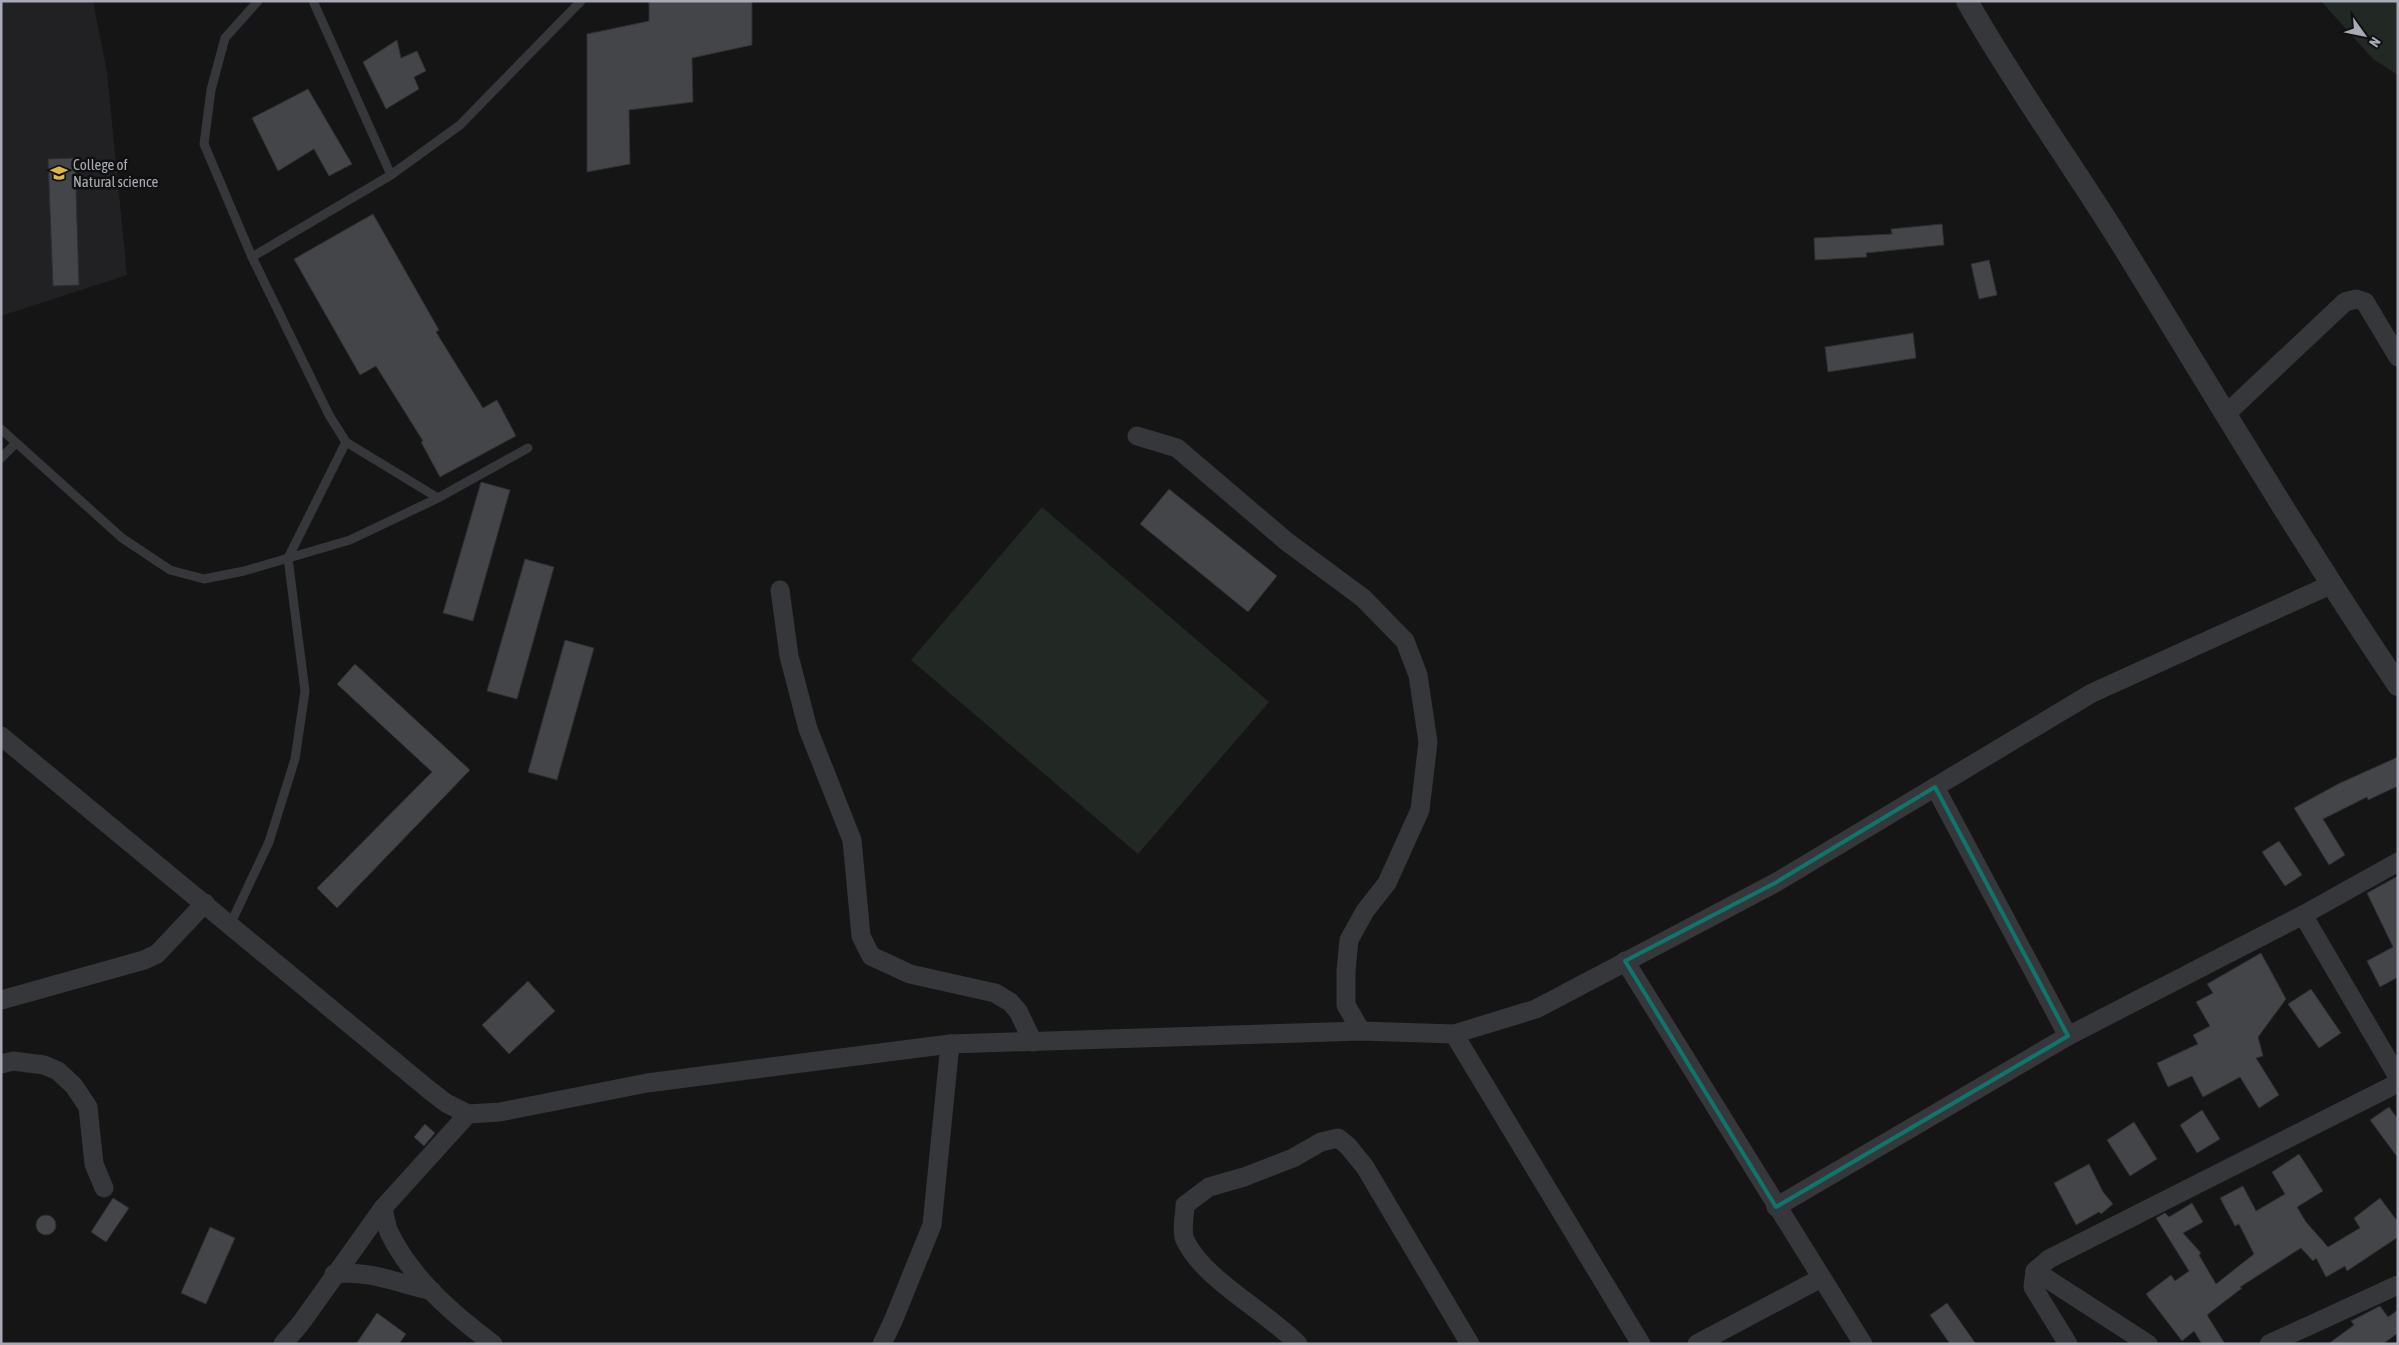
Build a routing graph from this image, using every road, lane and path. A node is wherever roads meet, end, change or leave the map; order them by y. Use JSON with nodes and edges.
{"nodes":[{"id":1,"x":258,"y":1,"type":"edge"},
{"id":2,"x":313,"y":1,"type":"edge"},
{"id":3,"x":580,"y":1,"type":"edge"},
{"id":4,"x":1967,"y":1,"type":"edge"},
{"id":5,"x":391,"y":175,"type":"junction"},
{"id":6,"x":252,"y":257,"type":"junction"},
{"id":7,"x":2398,"y":357,"type":"edge"},
{"id":8,"x":2226,"y":414,"type":"junction"},
{"id":9,"x":1,"y":429,"type":"edge"},
{"id":10,"x":1137,"y":436,"type":"dead end"},
{"id":11,"x":346,"y":442,"type":"junction"},
{"id":12,"x":16,"y":443,"type":"junction"},
{"id":13,"x":528,"y":448,"type":"dead end"},
{"id":14,"x":1,"y":458,"type":"edge"},
{"id":15,"x":438,"y":498,"type":"junction"},
{"id":16,"x":288,"y":558,"type":"junction"},
{"id":17,"x":2330,"y":585,"type":"junction"},
{"id":18,"x":780,"y":590,"type":"dead end"},
{"id":19,"x":2398,"y":685,"type":"edge"},
{"id":20,"x":1,"y":736,"type":"edge"},
{"id":21,"x":1935,"y":787,"type":"junction"},
{"id":22,"x":2398,"y":862,"type":"edge"},
{"id":23,"x":205,"y":903,"type":"junction"},
{"id":24,"x":2303,"y":915,"type":"junction"},
{"id":25,"x":230,"y":925,"type":"junction"},
{"id":26,"x":1625,"y":961,"type":"junction"},
{"id":27,"x":1,"y":1000,"type":"edge"},
{"id":28,"x":1361,"y":1031,"type":"junction"},
{"id":29,"x":1454,"y":1034,"type":"junction"},
{"id":30,"x":2068,"y":1036,"type":"junction"},
{"id":31,"x":1033,"y":1042,"type":"junction"},
{"id":32,"x":950,"y":1044,"type":"junction"},
{"id":33,"x":1,"y":1064,"type":"edge"},
{"id":34,"x":2398,"y":1078,"type":"edge"},
{"id":35,"x":2398,"y":1083,"type":"edge"},
{"id":36,"x":468,"y":1114,"type":"junction"},
{"id":37,"x":104,"y":1188,"type":"dead end"},
{"id":38,"x":383,"y":1208,"type":"junction"},
{"id":39,"x":1776,"y":1208,"type":"junction"},
{"id":40,"x":2035,"y":1271,"type":"junction"},
{"id":41,"x":334,"y":1274,"type":"junction"},
{"id":42,"x":1821,"y":1278,"type":"junction"},
{"id":43,"x":2398,"y":1285,"type":"edge"},
{"id":44,"x":432,"y":1291,"type":"junction"},
{"id":45,"x":283,"y":1344,"type":"edge"},
{"id":46,"x":494,"y":1344,"type":"edge"},
{"id":47,"x":882,"y":1344,"type":"edge"},
{"id":48,"x":1298,"y":1344,"type":"edge"},
{"id":49,"x":1470,"y":1344,"type":"edge"},
{"id":50,"x":1641,"y":1344,"type":"edge"},
{"id":51,"x":1697,"y":1344,"type":"edge"},
{"id":52,"x":1863,"y":1344,"type":"edge"},
{"id":53,"x":2068,"y":1344,"type":"edge"},
{"id":54,"x":2148,"y":1344,"type":"edge"},
{"id":55,"x":2269,"y":1344,"type":"edge"}],
"edges":[{"from":1,"to":6,"type":"lane"},
{"from":2,"to":5,"type":"lane"},
{"from":3,"to":5,"type":"lane"},
{"from":4,"to":8,"type":"street"},
{"from":5,"to":6,"type":"lane"},
{"from":6,"to":11,"type":"lane"},
{"from":7,"to":8,"type":"street"},
{"from":8,"to":17,"type":"street"},
{"from":9,"to":12,"type":"lane"},
{"from":10,"to":28,"type":"street"},
{"from":11,"to":15,"type":"lane"},
{"from":11,"to":16,"type":"lane"},
{"from":12,"to":14,"type":"lane"},
{"from":12,"to":16,"type":"lane"},
{"from":13,"to":15,"type":"lane"},
{"from":15,"to":16,"type":"lane"},
{"from":16,"to":25,"type":"lane"},
{"from":17,"to":19,"type":"street"},
{"from":17,"to":21,"type":"street"},
{"from":18,"to":31,"type":"street"},
{"from":20,"to":23,"type":"street"},
{"from":21,"to":26,"type":"street"},
{"from":21,"to":30,"type":"street"},
{"from":22,"to":24,"type":"street"},
{"from":23,"to":25,"type":"street"},
{"from":23,"to":27,"type":"street"},
{"from":24,"to":30,"type":"street"},
{"from":24,"to":34,"type":"street"},
{"from":25,"to":36,"type":"street"},
{"from":26,"to":29,"type":"street"},
{"from":26,"to":39,"type":"street"},
{"from":28,"to":29,"type":"street"},
{"from":28,"to":31,"type":"street"},
{"from":29,"to":50,"type":"street"},
{"from":30,"to":39,"type":"street"},
{"from":31,"to":32,"type":"street"},
{"from":32,"to":36,"type":"street"},
{"from":32,"to":47,"type":"street"},
{"from":33,"to":37,"type":"street"},
{"from":35,"to":40,"type":"street"},
{"from":36,"to":38,"type":"street"},
{"from":38,"to":41,"type":"street"},
{"from":38,"to":44,"type":"street"},
{"from":39,"to":42,"type":"street"},
{"from":40,"to":53,"type":"street"},
{"from":40,"to":54,"type":"street"},
{"from":41,"to":44,"type":"street"},
{"from":41,"to":45,"type":"street"},
{"from":42,"to":51,"type":"street"},
{"from":42,"to":52,"type":"street"},
{"from":43,"to":55,"type":"street"},
{"from":44,"to":46,"type":"street"},
{"from":48,"to":49,"type":"street"}]}
